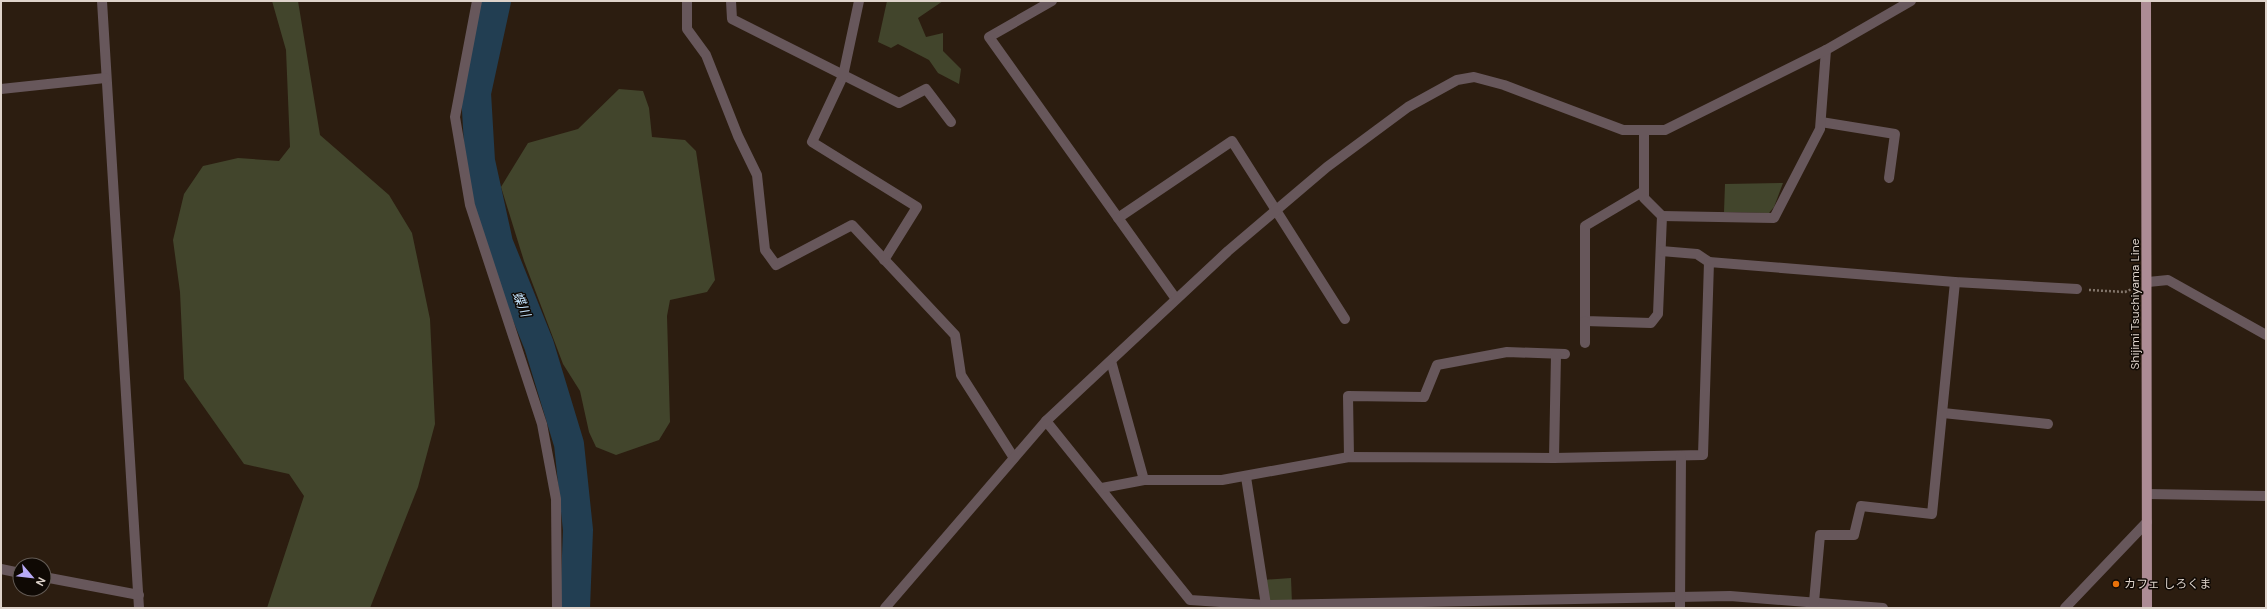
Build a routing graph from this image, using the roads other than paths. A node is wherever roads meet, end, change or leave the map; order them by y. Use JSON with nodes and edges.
{"nodes":[{"id":1,"x":102,"y":1,"type":"edge"},
{"id":2,"x":477,"y":1,"type":"edge"},
{"id":3,"x":686,"y":1,"type":"edge"},
{"id":4,"x":731,"y":1,"type":"edge"},
{"id":5,"x":859,"y":1,"type":"edge"},
{"id":6,"x":1052,"y":1,"type":"edge"},
{"id":7,"x":1911,"y":1,"type":"edge"},
{"id":8,"x":2146,"y":1,"type":"edge"},
{"id":9,"x":1826,"y":50,"type":"junction"},
{"id":10,"x":843,"y":76,"type":"junction"},
{"id":11,"x":105,"y":78,"type":"junction"},
{"id":12,"x":1,"y":89,"type":"edge"},
{"id":13,"x":951,"y":122,"type":"dead end"},
{"id":14,"x":1822,"y":122,"type":"junction"},
{"id":15,"x":1644,"y":131,"type":"junction"},
{"id":16,"x":1889,"y":178,"type":"dead end"},
{"id":17,"x":1644,"y":191,"type":"junction"},
{"id":18,"x":1275,"y":211,"type":"junction"},
{"id":19,"x":1662,"y":216,"type":"junction"},
{"id":20,"x":1118,"y":218,"type":"junction"},
{"id":21,"x":1661,"y":251,"type":"junction"},
{"id":22,"x":884,"y":260,"type":"junction"},
{"id":23,"x":1709,"y":262,"type":"junction"},
{"id":24,"x":1955,"y":282,"type":"junction"},
{"id":25,"x":2148,"y":282,"type":"junction"},
{"id":26,"x":2077,"y":289,"type":"road end"},
{"id":27,"x":1176,"y":299,"type":"junction"},
{"id":28,"x":1345,"y":319,"type":"dead end"},
{"id":29,"x":1585,"y":321,"type":"junction"},
{"id":30,"x":2266,"y":335,"type":"edge"},
{"id":31,"x":1585,"y":343,"type":"dead end"},
{"id":32,"x":1111,"y":361,"type":"junction"},
{"id":33,"x":1943,"y":413,"type":"junction"},
{"id":34,"x":1046,"y":421,"type":"junction"},
{"id":35,"x":2048,"y":424,"type":"dead end"},
{"id":36,"x":1349,"y":456,"type":"junction"},
{"id":37,"x":1681,"y":456,"type":"junction"},
{"id":38,"x":1014,"y":458,"type":"junction"},
{"id":39,"x":1554,"y":458,"type":"junction"},
{"id":40,"x":1246,"y":477,"type":"junction"},
{"id":41,"x":1144,"y":480,"type":"junction"},
{"id":42,"x":1102,"y":488,"type":"junction"},
{"id":43,"x":2147,"y":494,"type":"junction"},
{"id":44,"x":2266,"y":496,"type":"edge"},
{"id":45,"x":2147,"y":522,"type":"junction"},
{"id":46,"x":1,"y":569,"type":"edge"},
{"id":47,"x":12,"y":571,"type":"edge"},
{"id":48,"x":52,"y":579,"type":"edge"},
{"id":49,"x":139,"y":595,"type":"junction"},
{"id":50,"x":1680,"y":597,"type":"junction"},
{"id":51,"x":1190,"y":600,"type":"junction"},
{"id":52,"x":1814,"y":602,"type":"junction"},
{"id":53,"x":1537,"y":604,"type":"edge"},
{"id":54,"x":1794,"y":604,"type":"edge"},
{"id":55,"x":1266,"y":605,"type":"junction"},
{"id":56,"x":139,"y":608,"type":"edge"},
{"id":57,"x":557,"y":608,"type":"edge"},
{"id":58,"x":885,"y":608,"type":"edge"},
{"id":59,"x":1198,"y":608,"type":"edge"},
{"id":60,"x":1680,"y":608,"type":"edge"},
{"id":61,"x":1883,"y":608,"type":"edge"},
{"id":62,"x":2066,"y":608,"type":"edge"},
{"id":63,"x":2147,"y":608,"type":"edge"}],
"edges":[{"from":1,"to":11,"type":"street"},
{"from":2,"to":57,"type":"street"},
{"from":3,"to":22,"type":"street"},
{"from":4,"to":10,"type":"street"},
{"from":5,"to":10,"type":"street"},
{"from":6,"to":20,"type":"street"},
{"from":7,"to":9,"type":"street"},
{"from":8,"to":25,"type":"main road","name":"Shijimi Tsuchiyama Line"},
{"from":9,"to":14,"type":"street"},
{"from":9,"to":15,"type":"street"},
{"from":10,"to":13,"type":"street"},
{"from":10,"to":22,"type":"street"},
{"from":11,"to":12,"type":"street"},
{"from":11,"to":49,"type":"street"},
{"from":14,"to":16,"type":"street"},
{"from":14,"to":19,"type":"street"},
{"from":15,"to":17,"type":"street"},
{"from":15,"to":18,"type":"street"},
{"from":17,"to":19,"type":"street"},
{"from":17,"to":29,"type":"street"},
{"from":18,"to":20,"type":"street"},
{"from":18,"to":27,"type":"street"},
{"from":18,"to":28,"type":"street"},
{"from":19,"to":21,"type":"street"},
{"from":20,"to":27,"type":"street"},
{"from":21,"to":23,"type":"street"},
{"from":21,"to":29,"type":"street"},
{"from":22,"to":38,"type":"street"},
{"from":23,"to":24,"type":"street"},
{"from":23,"to":37,"type":"street"},
{"from":24,"to":26,"type":"street"},
{"from":24,"to":33,"type":"street"},
{"from":25,"to":30,"type":"street"},
{"from":25,"to":43,"type":"main road","name":"Shijimi Tsuchiyama Line"},
{"from":27,"to":32,"type":"street"},
{"from":29,"to":31,"type":"street"},
{"from":32,"to":34,"type":"street"},
{"from":32,"to":41,"type":"street"},
{"from":33,"to":35,"type":"street"},
{"from":33,"to":52,"type":"street"},
{"from":34,"to":38,"type":"street"},
{"from":34,"to":42,"type":"street"},
{"from":36,"to":39,"type":"street"},
{"from":36,"to":39,"type":"street"},
{"from":36,"to":40,"type":"street"},
{"from":37,"to":39,"type":"street"},
{"from":37,"to":50,"type":"street"},
{"from":38,"to":58,"type":"street"},
{"from":40,"to":41,"type":"street"},
{"from":40,"to":55,"type":"street"},
{"from":41,"to":42,"type":"street"},
{"from":42,"to":51,"type":"street"},
{"from":43,"to":44,"type":"street"},
{"from":43,"to":45,"type":"main road","name":"Shijimi Tsuchiyama Line"},
{"from":45,"to":62,"type":"street"},
{"from":45,"to":63,"type":"main road","name":"Shijimi Tsuchiyama Line"},
{"from":46,"to":47,"type":"street"},
{"from":48,"to":49,"type":"street"},
{"from":49,"to":56,"type":"street"},
{"from":50,"to":53,"type":"street"},
{"from":50,"to":54,"type":"street"},
{"from":50,"to":60,"type":"street"},
{"from":51,"to":55,"type":"street"},
{"from":51,"to":59,"type":"street"},
{"from":52,"to":54,"type":"street"},
{"from":52,"to":61,"type":"street"},
{"from":53,"to":55,"type":"street"}]}
